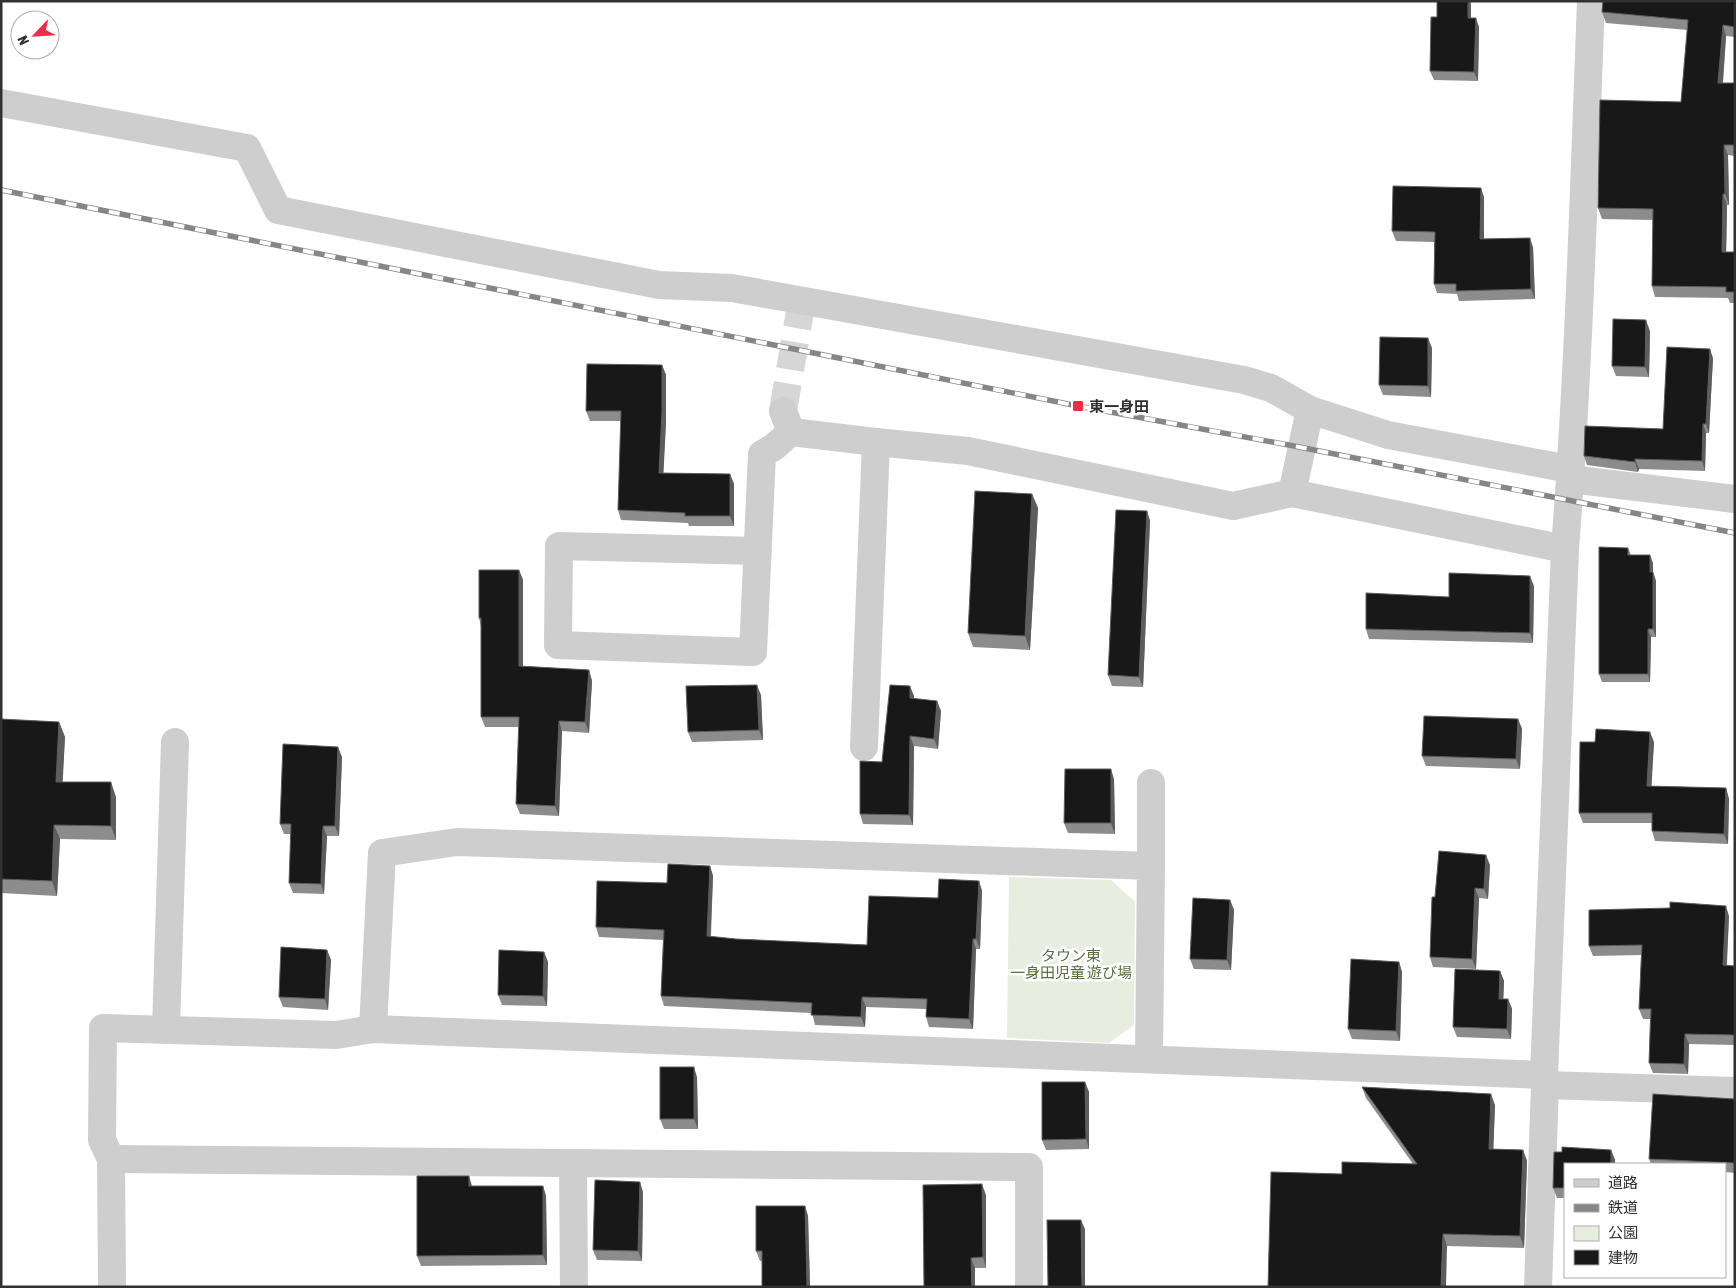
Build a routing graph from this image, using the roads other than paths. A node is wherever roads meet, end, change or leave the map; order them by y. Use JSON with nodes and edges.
{"nodes":[{"id":1,"x":1591,"y":1,"type":"edge"},
{"id":2,"x":1,"y":102,"type":"edge"},
{"id":3,"x":1310,"y":410,"type":"junction"},
{"id":4,"x":876,"y":442,"type":"junction"},
{"id":5,"x":1570,"y":474,"type":"junction"},
{"id":6,"x":1292,"y":493,"type":"junction"},
{"id":7,"x":1735,"y":499,"type":"edge"},
{"id":8,"x":1565,"y":549,"type":"junction"},
{"id":9,"x":758,"y":551,"type":"junction"},
{"id":10,"x":174,"y":742,"type":"dead end"},
{"id":11,"x":864,"y":747,"type":"dead end"},
{"id":12,"x":1151,"y":783,"type":"dead end"},
{"id":13,"x":1152,"y":866,"type":"junction"},
{"id":14,"x":166,"y":1029,"type":"junction"},
{"id":15,"x":374,"y":1029,"type":"junction"},
{"id":16,"x":1149,"y":1059,"type":"junction"},
{"id":17,"x":1544,"y":1080,"type":"junction"},
{"id":18,"x":1735,"y":1091,"type":"edge"},
{"id":19,"x":111,"y":1159,"type":"junction"},
{"id":20,"x":572,"y":1164,"type":"junction"},
{"id":21,"x":112,"y":1287,"type":"edge"},
{"id":22,"x":574,"y":1287,"type":"edge"},
{"id":23,"x":1029,"y":1287,"type":"edge"},
{"id":24,"x":1538,"y":1287,"type":"edge"}],
"edges":[{"from":1,"to":5,"type":"street"},
{"from":2,"to":3,"type":"street"},
{"from":3,"to":5,"type":"street"},
{"from":3,"to":6,"type":"street"},
{"from":4,"to":6,"type":"street"},
{"from":4,"to":9,"type":"street"},
{"from":4,"to":11,"type":"street"},
{"from":5,"to":7,"type":"street"},
{"from":5,"to":8,"type":"street"},
{"from":6,"to":8,"type":"street"},
{"from":8,"to":17,"type":"street"},
{"from":9,"to":9,"type":"street"},
{"from":10,"to":14,"type":"street"},
{"from":12,"to":13,"type":"street"},
{"from":13,"to":15,"type":"street"},
{"from":13,"to":16,"type":"street"},
{"from":14,"to":15,"type":"street"},
{"from":14,"to":19,"type":"street"},
{"from":15,"to":16,"type":"street"},
{"from":16,"to":17,"type":"street"},
{"from":17,"to":18,"type":"street"},
{"from":17,"to":24,"type":"street"},
{"from":19,"to":20,"type":"street"},
{"from":19,"to":21,"type":"street"},
{"from":20,"to":22,"type":"street"},
{"from":20,"to":23,"type":"street"}]}
